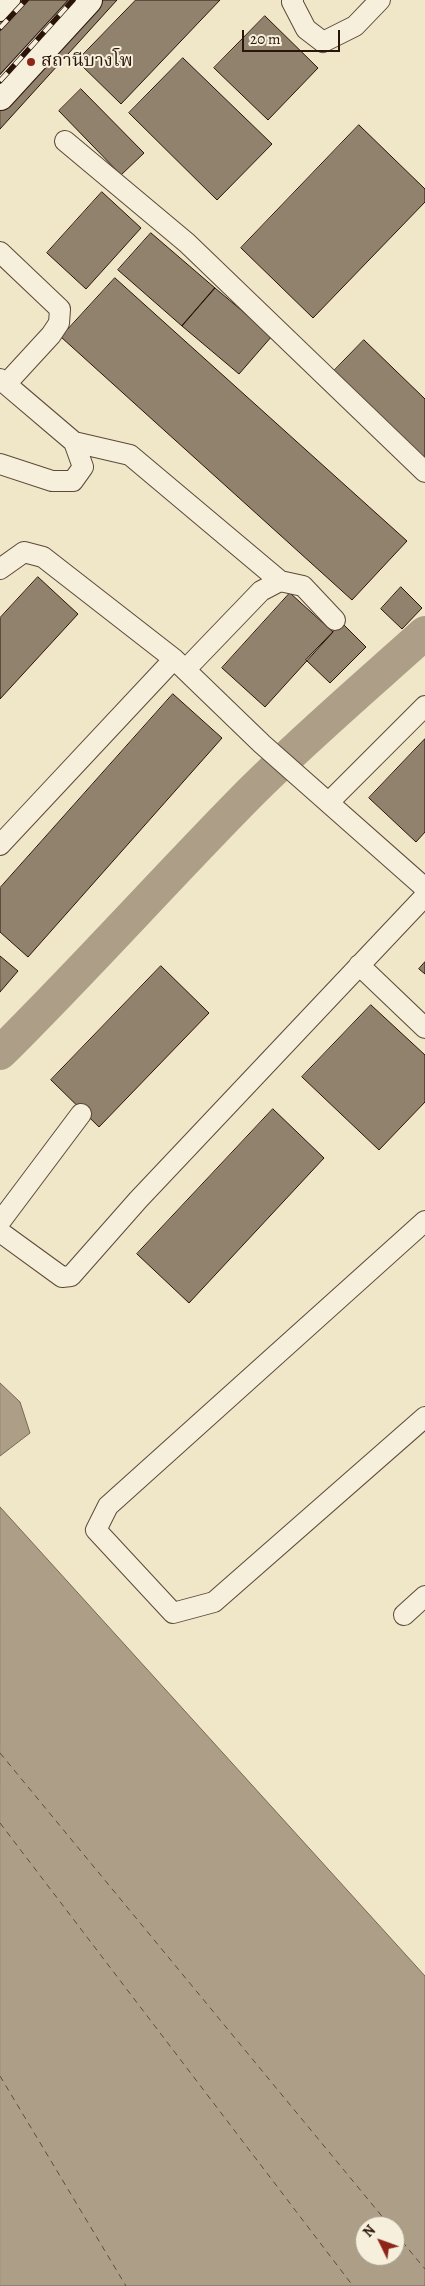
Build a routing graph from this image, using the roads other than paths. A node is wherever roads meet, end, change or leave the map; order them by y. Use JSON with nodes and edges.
{"nodes":[{"id":1,"x":6,"y":0,"type":"edge"},
{"id":2,"x":88,"y":0,"type":"edge"},
{"id":3,"x":293,"y":0,"type":"edge"},
{"id":4,"x":380,"y":0,"type":"edge"},
{"id":5,"x":0,"y":7,"type":"edge"},
{"id":6,"x":0,"y":96,"type":"edge"},
{"id":7,"x":65,"y":141,"type":"dead end"},
{"id":8,"x":0,"y":252,"type":"edge"},
{"id":9,"x":3,"y":382,"type":"edge"},
{"id":10,"x":74,"y":442,"type":"junction"},
{"id":11,"x":0,"y":464,"type":"edge"},
{"id":12,"x":425,"y":472,"type":"edge"},
{"id":13,"x":0,"y":569,"type":"edge"},
{"id":14,"x":280,"y":581,"type":"junction"},
{"id":15,"x":336,"y":620,"type":"dead end"},
{"id":16,"x":180,"y":664,"type":"junction"},
{"id":17,"x":425,"y":706,"type":"edge"},
{"id":18,"x":329,"y":802,"type":"junction"},
{"id":19,"x":0,"y":845,"type":"edge"},
{"id":20,"x":425,"y":888,"type":"edge"},
{"id":21,"x":425,"y":896,"type":"edge"},
{"id":22,"x":359,"y":965,"type":"junction"},
{"id":23,"x":425,"y":1028,"type":"edge"},
{"id":24,"x":81,"y":1114,"type":"dead end"},
{"id":25,"x":425,"y":1221,"type":"edge"},
{"id":26,"x":0,"y":1222,"type":"edge"},
{"id":27,"x":0,"y":1232,"type":"edge"},
{"id":28,"x":425,"y":1417,"type":"edge"},
{"id":29,"x":425,"y":1596,"type":"edge"},
{"id":30,"x":404,"y":1614,"type":"dead end"}],
"edges":[{"from":1,"to":5,"type":"street"},
{"from":2,"to":6,"type":"street"},
{"from":3,"to":4,"type":"lane"},
{"from":7,"to":12,"type":"lane"},
{"from":8,"to":9,"type":"lane"},
{"from":9,"to":10,"type":"lane"},
{"from":10,"to":11,"type":"lane"},
{"from":10,"to":14,"type":"lane"},
{"from":13,"to":16,"type":"lane"},
{"from":14,"to":15,"type":"lane"},
{"from":14,"to":16,"type":"lane"},
{"from":16,"to":18,"type":"lane"},
{"from":16,"to":19,"type":"lane"},
{"from":17,"to":18,"type":"lane"},
{"from":18,"to":20,"type":"lane"},
{"from":21,"to":22,"type":"lane"},
{"from":22,"to":23,"type":"lane"},
{"from":22,"to":27,"type":"lane"},
{"from":24,"to":26,"type":"lane"},
{"from":25,"to":28,"type":"lane"},
{"from":29,"to":30,"type":"lane"}]}
